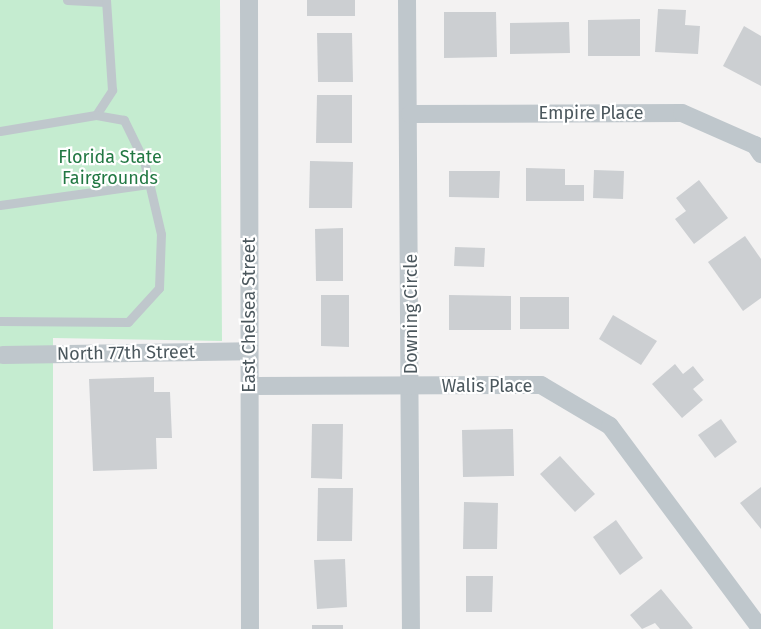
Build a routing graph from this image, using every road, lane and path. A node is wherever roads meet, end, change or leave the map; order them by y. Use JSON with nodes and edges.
{"nodes":[{"id":1,"x":67,"y":0,"type":"edge"},
{"id":2,"x":249,"y":0,"type":"edge"},
{"id":3,"x":407,"y":0,"type":"edge"},
{"id":4,"x":106,"y":1,"type":"edge"},
{"id":5,"x":410,"y":114,"type":"junction"},
{"id":6,"x":96,"y":115,"type":"junction"},
{"id":7,"x":0,"y":132,"type":"edge"},
{"id":8,"x":761,"y":154,"type":"edge"},
{"id":9,"x":149,"y":184,"type":"junction"},
{"id":10,"x":0,"y":205,"type":"edge"},
{"id":11,"x":0,"y":321,"type":"edge"},
{"id":12,"x":249,"y":351,"type":"junction"},
{"id":13,"x":3,"y":355,"type":"dead end"},
{"id":14,"x":249,"y":386,"type":"junction"},
{"id":15,"x":411,"y":386,"type":"junction"},
{"id":16,"x":250,"y":629,"type":"edge"},
{"id":17,"x":411,"y":629,"type":"edge"},
{"id":18,"x":761,"y":629,"type":"edge"}],
"edges":[{"from":1,"to":4,"type":"lane"},
{"from":2,"to":12,"type":"street","name":"East Chelsea Street"},
{"from":3,"to":5,"type":"street","name":"Downing Circle"},
{"from":4,"to":6,"type":"lane"},
{"from":5,"to":8,"type":"street","name":"Empire Place"},
{"from":5,"to":15,"type":"street","name":"Downing Circle"},
{"from":6,"to":7,"type":"lane"},
{"from":6,"to":9,"type":"lane"},
{"from":9,"to":10,"type":"lane"},
{"from":9,"to":11,"type":"lane"},
{"from":12,"to":13,"type":"street","name":"North 77th Street"},
{"from":12,"to":14,"type":"street","name":"East Chelsea Street"},
{"from":14,"to":15,"type":"street","name":"Walis Place"},
{"from":14,"to":16,"type":"street","name":"East Chelsea Street"},
{"from":15,"to":17,"type":"street","name":"Downing Circle"},
{"from":15,"to":18,"type":"street","name":"Walis Place"}]}
